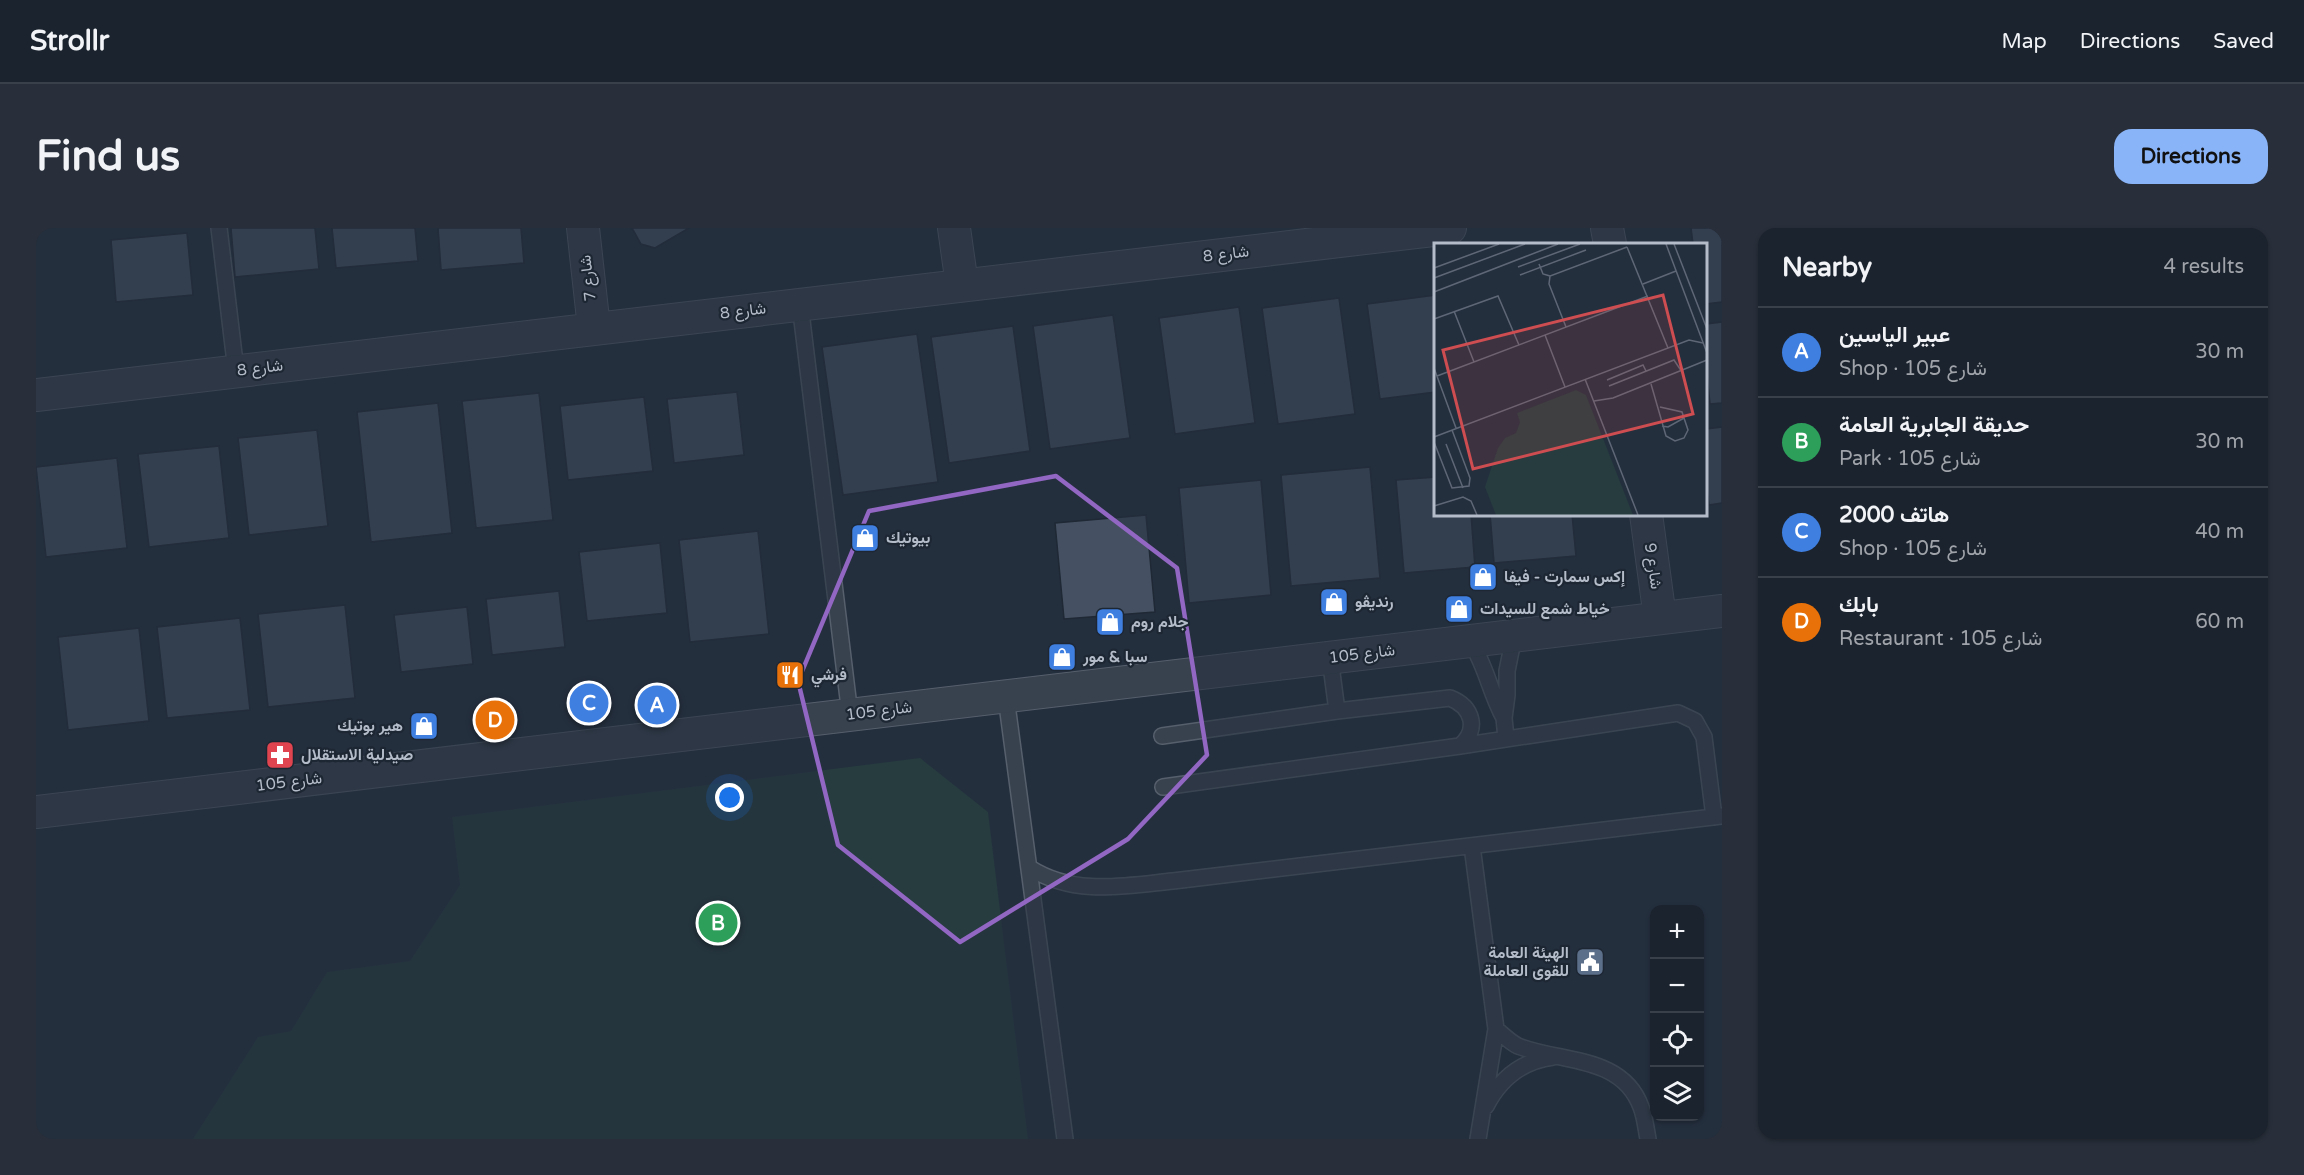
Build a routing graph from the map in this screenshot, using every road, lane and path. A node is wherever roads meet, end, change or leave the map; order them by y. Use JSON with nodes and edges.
{"nodes":[{"id":1,"x":219,"y":228,"type":"edge"},
{"id":2,"x":582,"y":228,"type":"edge"},
{"id":3,"x":954,"y":228,"type":"edge"},
{"id":4,"x":1450,"y":228,"type":"edge"},
{"id":5,"x":1607,"y":228,"type":"edge"},
{"id":6,"x":1610,"y":243,"type":"edge"},
{"id":7,"x":962,"y":285,"type":"junction"},
{"id":8,"x":800,"y":304,"type":"junction"},
{"id":9,"x":594,"y":328,"type":"junction"},
{"id":10,"x":236,"y":371,"type":"junction"},
{"id":11,"x":36,"y":395,"type":"edge"},
{"id":12,"x":1646,"y":516,"type":"edge"},
{"id":13,"x":1722,"y":611,"type":"edge"},
{"id":14,"x":1660,"y":618,"type":"junction"},
{"id":15,"x":1514,"y":636,"type":"junction"},
{"id":16,"x":1470,"y":641,"type":"junction"},
{"id":17,"x":1330,"y":658,"type":"junction"},
{"id":18,"x":1006,"y":697,"type":"junction"},
{"id":19,"x":1336,"y":711,"type":"junction"},
{"id":20,"x":850,"y":715,"type":"junction"},
{"id":21,"x":1504,"y":718,"type":"junction"},
{"id":22,"x":1162,"y":736,"type":"dead end"},
{"id":23,"x":1506,"y":738,"type":"junction"},
{"id":24,"x":1460,"y":746,"type":"junction"},
{"id":25,"x":1163,"y":788,"type":"dead end"},
{"id":26,"x":36,"y":812,"type":"edge"},
{"id":27,"x":1718,"y":817,"type":"edge"},
{"id":28,"x":1472,"y":846,"type":"junction"},
{"id":29,"x":1030,"y":868,"type":"junction"},
{"id":30,"x":1496,"y":1029,"type":"junction"},
{"id":31,"x":1556,"y":1056,"type":"junction"},
{"id":32,"x":1480,"y":1116,"type":"junction"},
{"id":33,"x":1065,"y":1139,"type":"edge"},
{"id":34,"x":1478,"y":1139,"type":"edge"},
{"id":35,"x":1648,"y":1139,"type":"edge"}],
"edges":[{"from":1,"to":10,"type":"lane"},
{"from":2,"to":9,"type":"street","name":"شارع 7"},
{"from":3,"to":7,"type":"street"},
{"from":4,"to":7,"type":"street","name":"شارع 8"},
{"from":5,"to":6,"type":"street"},
{"from":7,"to":8,"type":"street","name":"شارع 8"},
{"from":8,"to":9,"type":"street","name":"شارع 8"},
{"from":8,"to":20,"type":"lane"},
{"from":9,"to":10,"type":"street","name":"شارع 8"},
{"from":10,"to":11,"type":"street","name":"شارع 8"},
{"from":12,"to":14,"type":"street","name":"شارع 9"},
{"from":13,"to":14,"type":"street","name":"شارع 105"},
{"from":14,"to":15,"type":"street","name":"شارع 105"},
{"from":15,"to":16,"type":"street","name":"شارع 105"},
{"from":15,"to":21,"type":"lane"},
{"from":16,"to":17,"type":"street","name":"شارع 105"},
{"from":16,"to":21,"type":"lane"},
{"from":17,"to":18,"type":"street","name":"شارع 105"},
{"from":17,"to":19,"type":"lane"},
{"from":18,"to":20,"type":"street","name":"شارع 105"},
{"from":18,"to":29,"type":"lane"},
{"from":19,"to":22,"type":"lane"},
{"from":19,"to":24,"type":"lane"},
{"from":20,"to":26,"type":"street","name":"شارع 105"},
{"from":21,"to":23,"type":"lane"},
{"from":23,"to":24,"type":"lane"},
{"from":23,"to":27,"type":"lane"},
{"from":24,"to":25,"type":"lane"},
{"from":27,"to":28,"type":"lane"},
{"from":28,"to":29,"type":"lane"},
{"from":28,"to":30,"type":"lane"},
{"from":29,"to":33,"type":"lane"},
{"from":30,"to":31,"type":"lane"},
{"from":30,"to":32,"type":"lane"},
{"from":31,"to":32,"type":"lane"},
{"from":31,"to":35,"type":"lane"},
{"from":32,"to":34,"type":"lane"}]}
